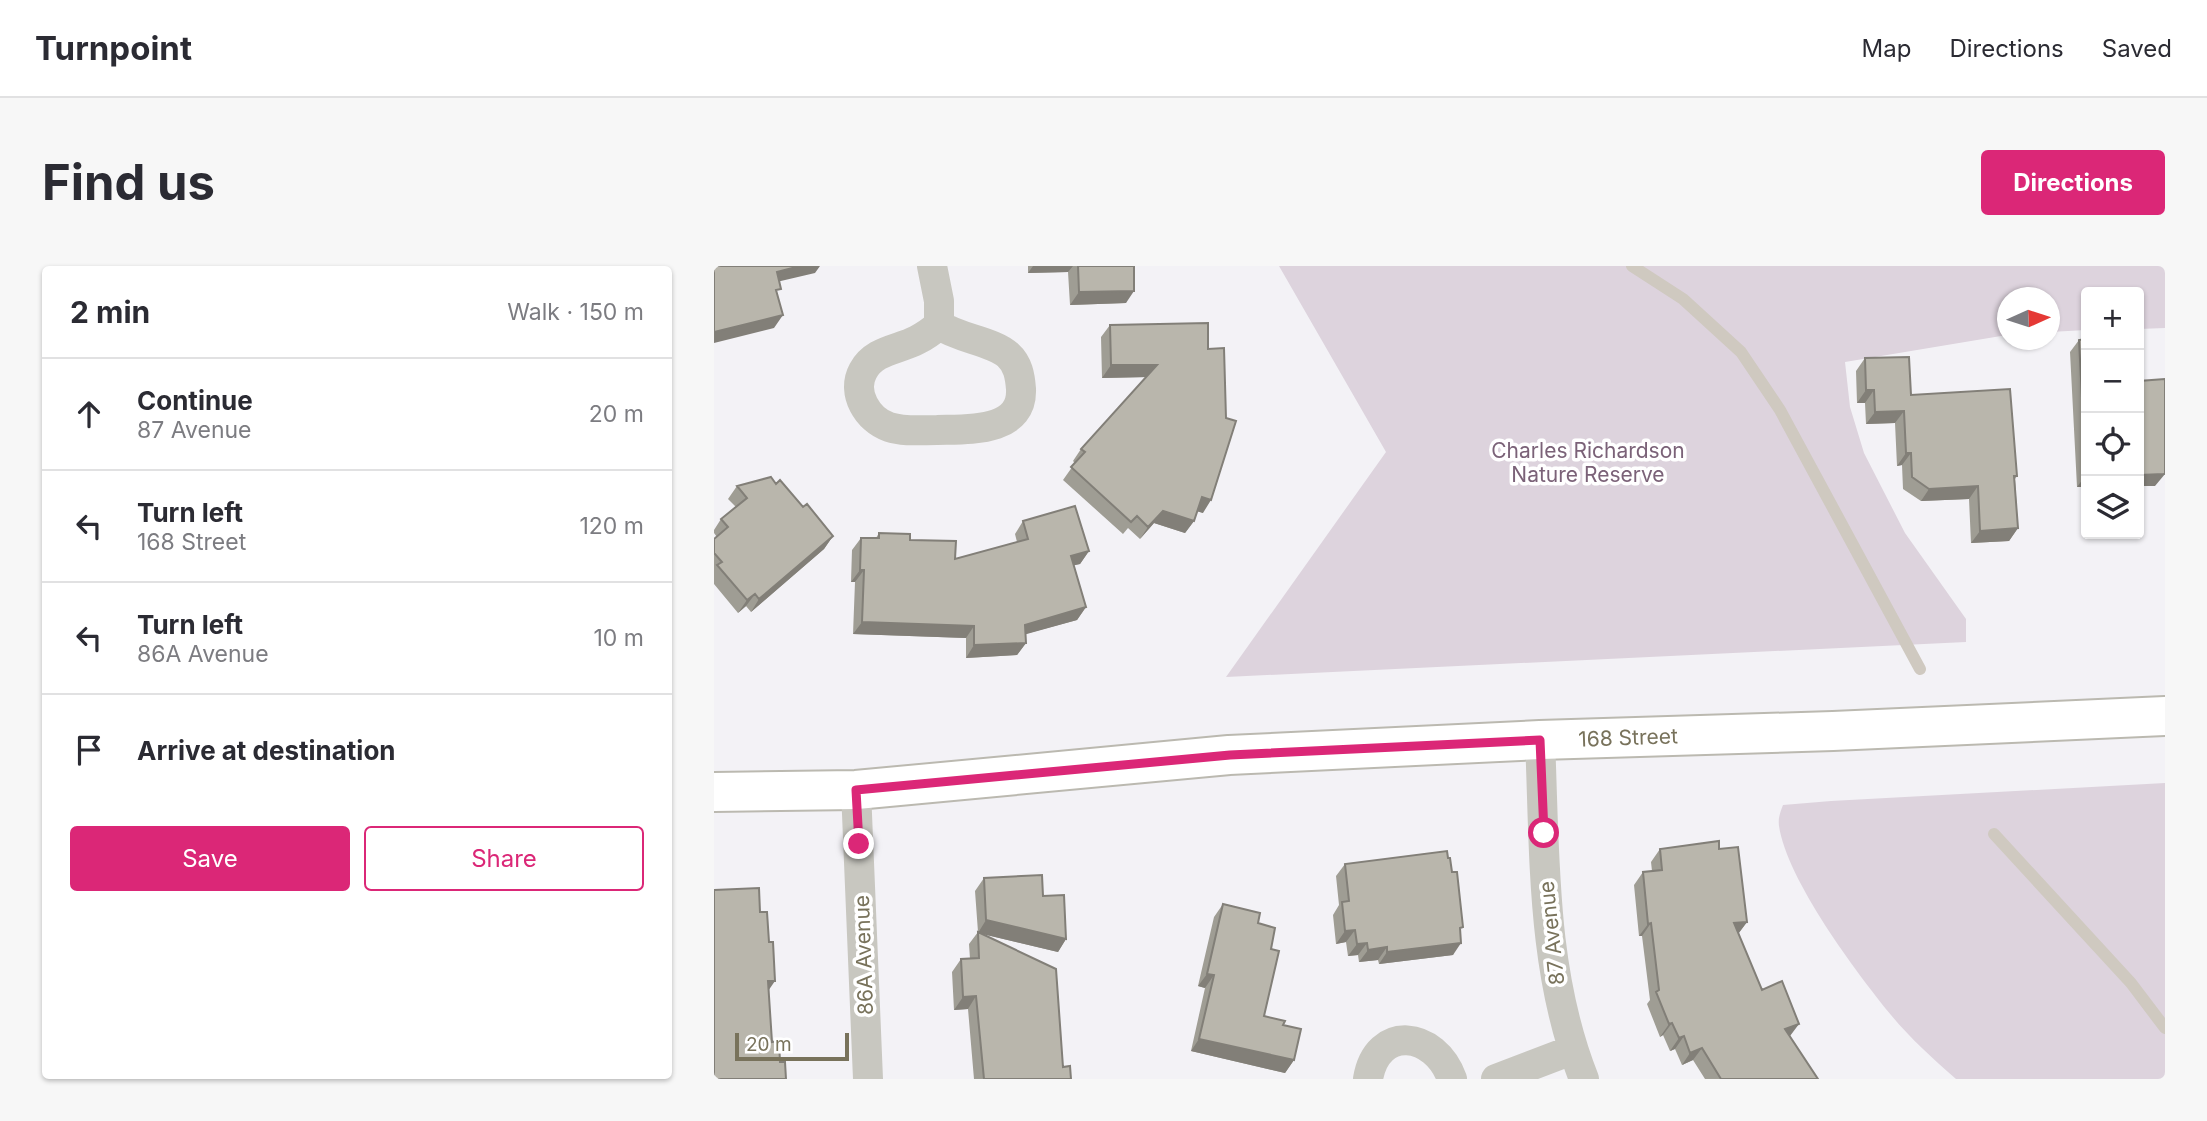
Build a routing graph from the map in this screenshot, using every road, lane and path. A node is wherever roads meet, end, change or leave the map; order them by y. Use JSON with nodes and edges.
{"nodes":[{"id":1,"x":932,"y":266,"type":"edge"},
{"id":2,"x":939,"y":325,"type":"junction"},
{"id":3,"x":2165,"y":716,"type":"edge"},
{"id":4,"x":1540,"y":740,"type":"junction"},
{"id":5,"x":856,"y":790,"type":"junction"},
{"id":6,"x":714,"y":792,"type":"edge"},
{"id":7,"x":1572,"y":1050,"type":"junction"},
{"id":8,"x":868,"y":1079,"type":"edge"},
{"id":9,"x":1368,"y":1079,"type":"edge"},
{"id":10,"x":1452,"y":1079,"type":"edge"},
{"id":11,"x":1496,"y":1079,"type":"edge"},
{"id":12,"x":1584,"y":1079,"type":"edge"}],
"edges":[{"from":1,"to":2,"type":"street"},
{"from":2,"to":2,"type":"street"},
{"from":3,"to":4,"type":"main road","name":"168 Street"},
{"from":4,"to":5,"type":"main road","name":"168 Street"},
{"from":4,"to":7,"type":"street","name":"87 Avenue"},
{"from":5,"to":6,"type":"main road","name":"168 Street"},
{"from":5,"to":8,"type":"street","name":"86A Avenue"},
{"from":7,"to":11,"type":"street"},
{"from":7,"to":12,"type":"street","name":"87 Avenue"},
{"from":9,"to":10,"type":"street"}]}
